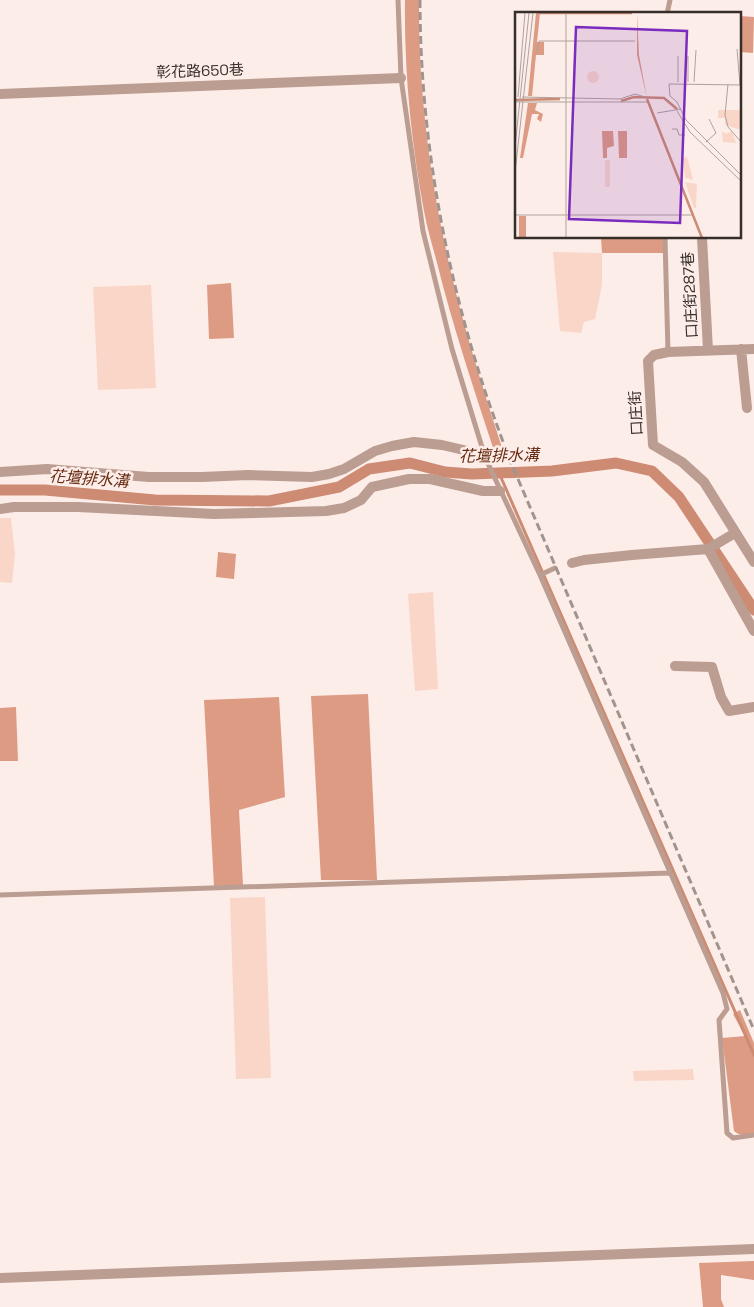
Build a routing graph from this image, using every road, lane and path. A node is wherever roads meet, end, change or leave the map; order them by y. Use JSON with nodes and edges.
{"nodes":[{"id":1,"x":398,"y":0,"type":"edge"},
{"id":2,"x":401,"y":78,"type":"junction"},
{"id":3,"x":0,"y":94,"type":"edge"},
{"id":4,"x":665,"y":239,"type":"edge"},
{"id":5,"x":702,"y":239,"type":"edge"},
{"id":6,"x":741,"y":349,"type":"junction"},
{"id":7,"x":754,"y":349,"type":"edge"},
{"id":8,"x":708,"y":350,"type":"junction"},
{"id":9,"x":668,"y":352,"type":"junction"},
{"id":10,"x":747,"y":408,"type":"dead end"},
{"id":11,"x":486,"y":459,"type":"junction"},
{"id":12,"x":0,"y":472,"type":"edge"},
{"id":13,"x":498,"y":487,"type":"junction"},
{"id":14,"x":0,"y":509,"type":"edge"},
{"id":15,"x":733,"y":535,"type":"junction"},
{"id":16,"x":710,"y":548,"type":"junction"},
{"id":17,"x":754,"y":562,"type":"edge"},
{"id":18,"x":572,"y":563,"type":"dead end"},
{"id":19,"x":555,"y":568,"type":"dead end"},
{"id":20,"x":540,"y":575,"type":"junction"},
{"id":21,"x":754,"y":631,"type":"edge"},
{"id":22,"x":675,"y":666,"type":"dead end"},
{"id":23,"x":754,"y":707,"type":"edge"},
{"id":24,"x":670,"y":873,"type":"junction"},
{"id":25,"x":0,"y":896,"type":"edge"},
{"id":26,"x":754,"y":1134,"type":"edge"},
{"id":27,"x":754,"y":1249,"type":"edge"},
{"id":28,"x":0,"y":1278,"type":"edge"}],
"edges":[{"from":1,"to":2,"type":"lane"},
{"from":2,"to":3,"type":"street","name":"彰花路650巷"},
{"from":2,"to":11,"type":"lane"},
{"from":4,"to":9,"type":"lane"},
{"from":5,"to":8,"type":"street","name":"口庄街287巷"},
{"from":6,"to":7,"type":"street","name":"口庄街"},
{"from":6,"to":8,"type":"street","name":"口庄街"},
{"from":6,"to":10,"type":"street"},
{"from":8,"to":9,"type":"street","name":"口庄街"},
{"from":9,"to":15,"type":"street","name":"口庄街"},
{"from":11,"to":12,"type":"street"},
{"from":11,"to":13,"type":"lane"},
{"from":13,"to":14,"type":"street"},
{"from":13,"to":20,"type":"lane"},
{"from":15,"to":16,"type":"street"},
{"from":15,"to":17,"type":"street","name":"口庄街"},
{"from":16,"to":18,"type":"street"},
{"from":16,"to":21,"type":"street"},
{"from":19,"to":20,"type":"lane"},
{"from":20,"to":24,"type":"lane"},
{"from":22,"to":23,"type":"street"},
{"from":24,"to":25,"type":"lane"},
{"from":24,"to":26,"type":"lane"},
{"from":27,"to":28,"type":"street"}]}
